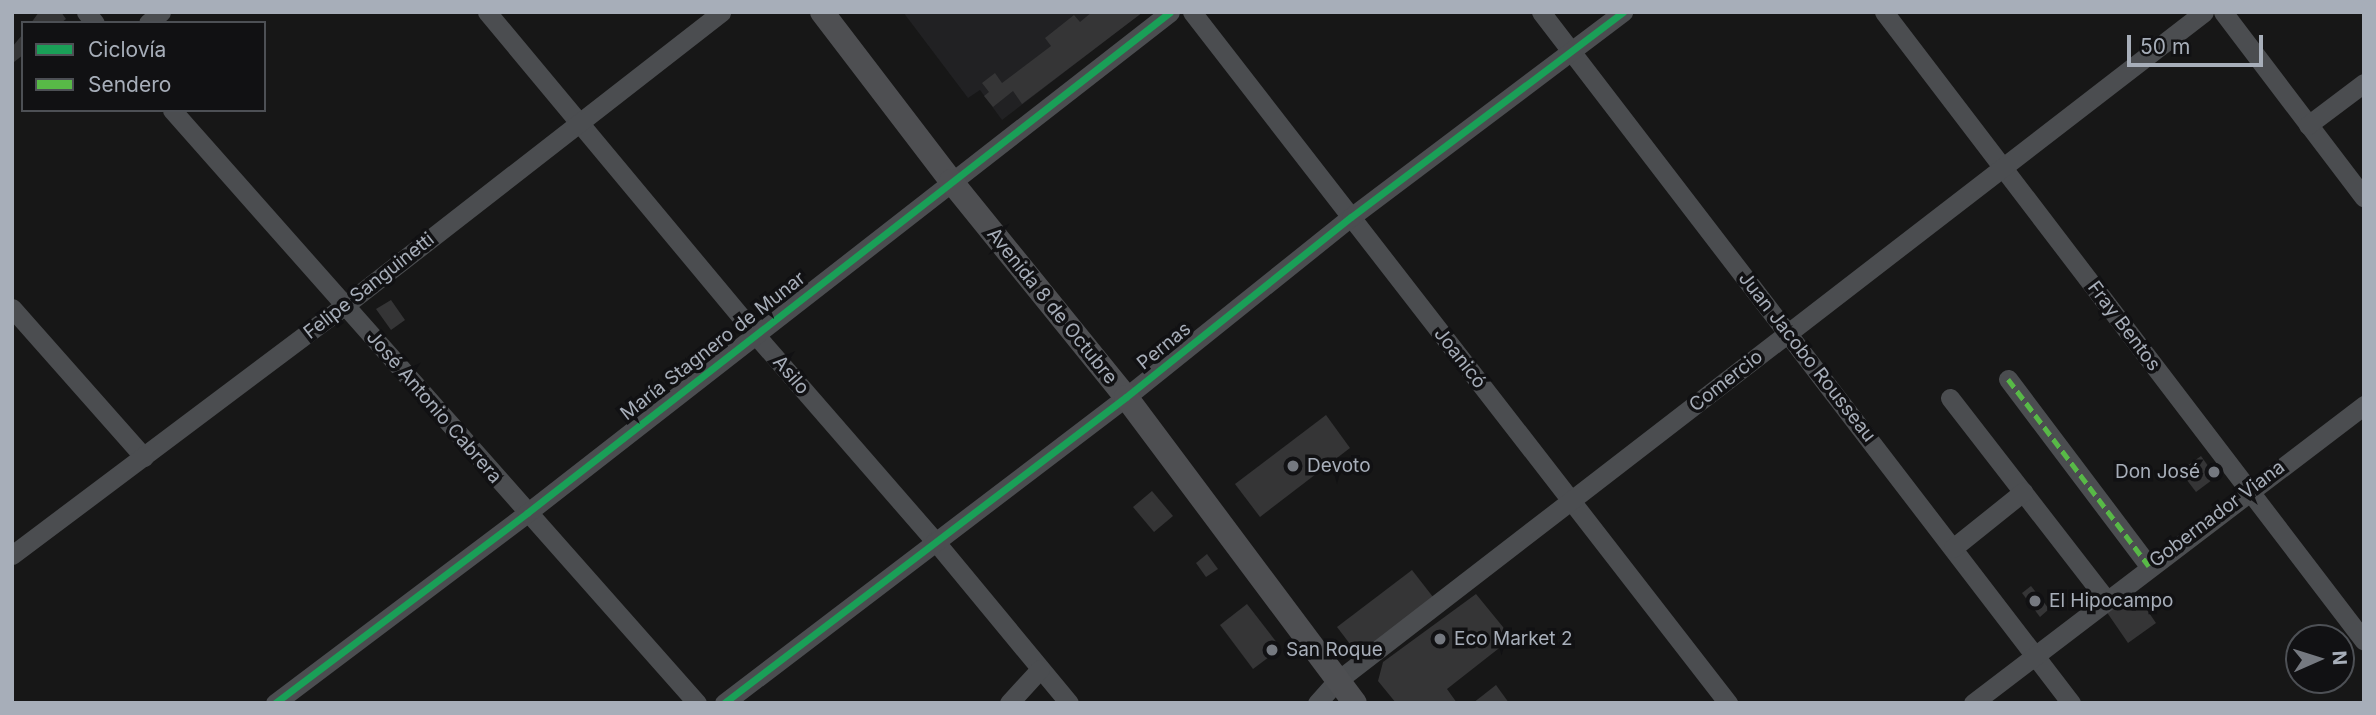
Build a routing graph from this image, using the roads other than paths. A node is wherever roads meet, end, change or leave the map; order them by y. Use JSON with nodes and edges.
{"nodes":[{"id":1,"x":487,"y":12,"type":"edge"},
{"id":2,"x":722,"y":12,"type":"edge"},
{"id":3,"x":822,"y":12,"type":"edge"},
{"id":4,"x":1170,"y":12,"type":"edge"},
{"id":5,"x":1192,"y":12,"type":"edge"},
{"id":6,"x":1541,"y":12,"type":"edge"},
{"id":7,"x":1623,"y":12,"type":"edge"},
{"id":8,"x":1884,"y":12,"type":"edge"},
{"id":9,"x":2204,"y":12,"type":"edge"},
{"id":10,"x":2223,"y":12,"type":"edge"},
{"id":11,"x":1572,"y":52,"type":"junction"},
{"id":12,"x":2364,"y":83,"type":"edge"},
{"id":13,"x":174,"y":112,"type":"edge"},
{"id":14,"x":581,"y":124,"type":"junction"},
{"id":15,"x":2308,"y":125,"type":"junction"},
{"id":16,"x":2004,"y":167,"type":"junction"},
{"id":17,"x":951,"y":181,"type":"junction"},
{"id":18,"x":2364,"y":198,"type":"edge"},
{"id":19,"x":1351,"y":217,"type":"junction"},
{"id":20,"x":344,"y":306,"type":"junction"},
{"id":21,"x":12,"y":308,"type":"edge"},
{"id":22,"x":754,"y":333,"type":"junction"},
{"id":23,"x":1788,"y":333,"type":"junction"},
{"id":24,"x":2008,"y":379,"type":"dead end"},
{"id":25,"x":1126,"y":397,"type":"junction"},
{"id":26,"x":1950,"y":398,"type":"dead end"},
{"id":27,"x":2364,"y":405,"type":"edge"},
{"id":28,"x":145,"y":457,"type":"junction"},
{"id":29,"x":2248,"y":491,"type":"junction"},
{"id":30,"x":2023,"y":492,"type":"junction"},
{"id":31,"x":1570,"y":501,"type":"junction"},
{"id":32,"x":527,"y":513,"type":"junction"},
{"id":33,"x":935,"y":541,"type":"junction"},
{"id":34,"x":1953,"y":548,"type":"junction"},
{"id":35,"x":12,"y":555,"type":"edge"},
{"id":36,"x":2149,"y":566,"type":"junction"},
{"id":37,"x":2106,"y":598,"type":"junction"},
{"id":38,"x":2364,"y":641,"type":"edge"},
{"id":39,"x":2034,"y":656,"type":"junction"},
{"id":40,"x":1040,"y":669,"type":"junction"},
{"id":41,"x":1337,"y":681,"type":"junction"},
{"id":42,"x":275,"y":703,"type":"edge"},
{"id":43,"x":697,"y":703,"type":"edge"},
{"id":44,"x":724,"y":703,"type":"edge"},
{"id":45,"x":1009,"y":703,"type":"edge"},
{"id":46,"x":1069,"y":703,"type":"edge"},
{"id":47,"x":1317,"y":703,"type":"edge"},
{"id":48,"x":1355,"y":703,"type":"edge"},
{"id":49,"x":1728,"y":703,"type":"edge"},
{"id":50,"x":1973,"y":703,"type":"edge"},
{"id":51,"x":2071,"y":703,"type":"edge"}],
"edges":[{"from":1,"to":14,"type":"street","name":"Asilo"},
{"from":2,"to":14,"type":"street","name":"Felipe Sanguinetti"},
{"from":3,"to":17,"type":"main road","name":"Avenida 8 de Octubre"},
{"from":4,"to":17,"type":"street","name":"María Stagnero de Munar"},
{"from":5,"to":19,"type":"street","name":"Joanicó"},
{"from":6,"to":11,"type":"street","name":"Juan Jacobo Rousseau"},
{"from":7,"to":11,"type":"street","name":"Pernas"},
{"from":8,"to":16,"type":"street","name":"Fray Bentos"},
{"from":9,"to":16,"type":"street","name":"Comercio"},
{"from":10,"to":15,"type":"street"},
{"from":11,"to":19,"type":"street","name":"Pernas"},
{"from":11,"to":23,"type":"street","name":"Juan Jacobo Rousseau"},
{"from":12,"to":15,"type":"street"},
{"from":13,"to":20,"type":"street","name":"José Antonio Cabrera"},
{"from":14,"to":20,"type":"street","name":"Felipe Sanguinetti"},
{"from":14,"to":22,"type":"street","name":"Asilo"},
{"from":15,"to":18,"type":"street"},
{"from":16,"to":23,"type":"street","name":"Comercio"},
{"from":16,"to":29,"type":"street","name":"Fray Bentos"},
{"from":17,"to":22,"type":"street","name":"María Stagnero de Munar"},
{"from":17,"to":25,"type":"main road","name":"Avenida 8 de Octubre"},
{"from":19,"to":25,"type":"street","name":"Pernas"},
{"from":19,"to":31,"type":"street","name":"Joanicó"},
{"from":20,"to":28,"type":"street","name":"Felipe Sanguinetti"},
{"from":20,"to":32,"type":"street","name":"José Antonio Cabrera"},
{"from":21,"to":28,"type":"street"},
{"from":22,"to":32,"type":"street","name":"María Stagnero de Munar"},
{"from":22,"to":33,"type":"street","name":"Asilo"},
{"from":23,"to":31,"type":"street","name":"Comercio"},
{"from":23,"to":34,"type":"street","name":"Juan Jacobo Rousseau"},
{"from":24,"to":36,"type":"street"},
{"from":25,"to":33,"type":"street","name":"Pernas"},
{"from":25,"to":41,"type":"main road","name":"Avenida 8 de Octubre"},
{"from":26,"to":30,"type":"street"},
{"from":27,"to":29,"type":"street","name":"Gobernador Viana"},
{"from":28,"to":35,"type":"street","name":"Felipe Sanguinetti"},
{"from":29,"to":36,"type":"street","name":"Gobernador Viana"},
{"from":29,"to":38,"type":"street","name":"Fray Bentos"},
{"from":30,"to":34,"type":"street"},
{"from":30,"to":37,"type":"street"},
{"from":31,"to":41,"type":"street","name":"Comercio"},
{"from":31,"to":49,"type":"street","name":"Joanicó"},
{"from":32,"to":42,"type":"street","name":"María Stagnero de Munar"},
{"from":32,"to":43,"type":"street","name":"José Antonio Cabrera"},
{"from":33,"to":40,"type":"street","name":"Asilo"},
{"from":33,"to":44,"type":"street","name":"Pernas"},
{"from":34,"to":39,"type":"street","name":"Juan Jacobo Rousseau"},
{"from":36,"to":37,"type":"street","name":"Gobernador Viana"},
{"from":37,"to":39,"type":"street","name":"Gobernador Viana"},
{"from":39,"to":50,"type":"street","name":"Gobernador Viana"},
{"from":39,"to":51,"type":"street","name":"Juan Jacobo Rousseau"},
{"from":40,"to":45,"type":"street"},
{"from":40,"to":46,"type":"street","name":"Asilo"},
{"from":41,"to":47,"type":"street","name":"Comercio"},
{"from":41,"to":48,"type":"main road","name":"Avenida 8 de Octubre"}]}
